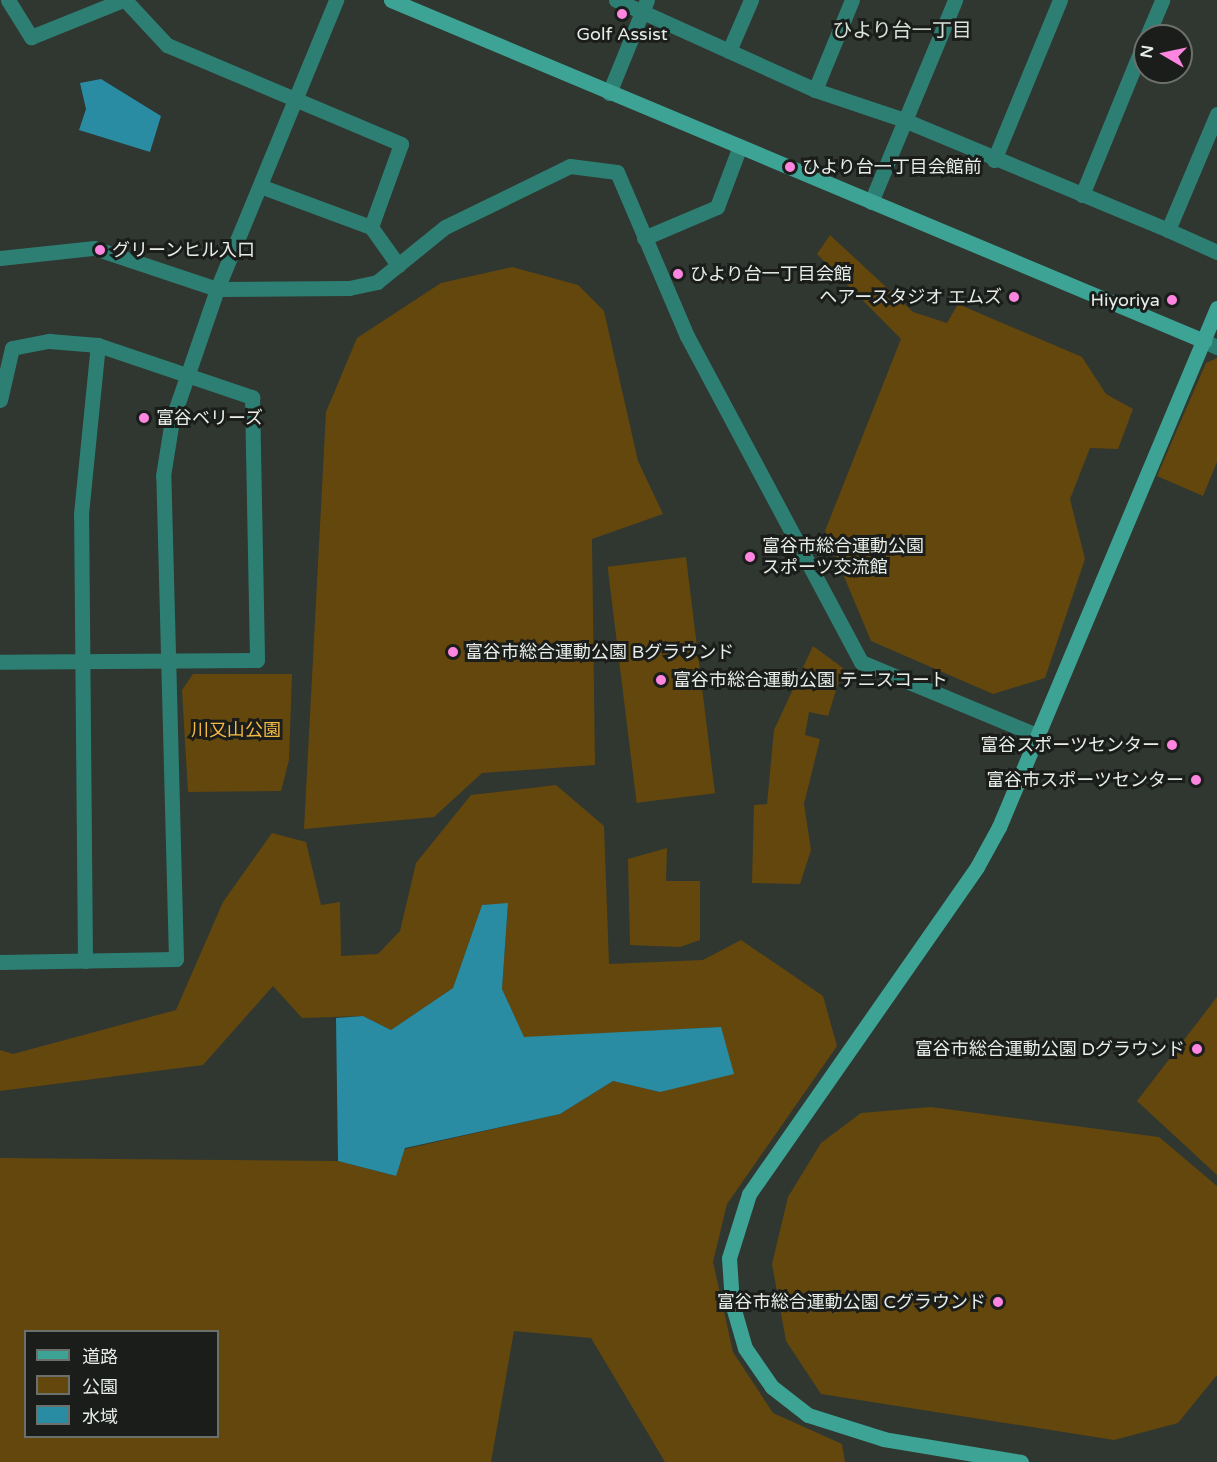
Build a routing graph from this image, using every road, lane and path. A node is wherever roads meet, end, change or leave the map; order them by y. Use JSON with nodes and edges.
{"nodes":[{"id":1,"x":8,"y":0,"type":"edge"},
{"id":2,"x":124,"y":0,"type":"edge"},
{"id":3,"x":336,"y":0,"type":"edge"},
{"id":4,"x":391,"y":0,"type":"edge"},
{"id":5,"x":616,"y":0,"type":"edge"},
{"id":6,"x":751,"y":0,"type":"edge"},
{"id":7,"x":852,"y":0,"type":"edge"},
{"id":8,"x":955,"y":0,"type":"edge"},
{"id":9,"x":1060,"y":0,"type":"edge"},
{"id":10,"x":1162,"y":0,"type":"edge"},
{"id":11,"x":645,"y":6,"type":"edge"},
{"id":12,"x":1152,"y":24,"type":"edge"},
{"id":13,"x":729,"y":51,"type":"junction"},
{"id":14,"x":1133,"y":70,"type":"edge"},
{"id":15,"x":815,"y":90,"type":"junction"},
{"id":16,"x":609,"y":93,"type":"junction"},
{"id":17,"x":295,"y":97,"type":"junction"},
{"id":18,"x":1217,"y":114,"type":"edge"},
{"id":19,"x":904,"y":120,"type":"junction"},
{"id":20,"x":740,"y":146,"type":"junction"},
{"id":21,"x":994,"y":160,"type":"junction"},
{"id":22,"x":260,"y":186,"type":"junction"},
{"id":23,"x":1082,"y":195,"type":"junction"},
{"id":24,"x":871,"y":202,"type":"junction"},
{"id":25,"x":371,"y":227,"type":"junction"},
{"id":26,"x":1168,"y":231,"type":"junction"},
{"id":27,"x":644,"y":238,"type":"junction"},
{"id":28,"x":1217,"y":252,"type":"edge"},
{"id":29,"x":0,"y":258,"type":"edge"},
{"id":30,"x":398,"y":265,"type":"junction"},
{"id":31,"x":217,"y":289,"type":"junction"},
{"id":32,"x":1217,"y":308,"type":"edge"},
{"id":33,"x":1210,"y":344,"type":"edge"},
{"id":34,"x":98,"y":345,"type":"junction"},
{"id":35,"x":189,"y":375,"type":"junction"},
{"id":36,"x":0,"y":400,"type":"edge"},
{"id":37,"x":82,"y":661,"type":"junction"},
{"id":38,"x":172,"y":662,"type":"junction"},
{"id":39,"x":0,"y":663,"type":"edge"},
{"id":40,"x":1036,"y":735,"type":"junction"},
{"id":41,"x":0,"y":960,"type":"edge"},
{"id":42,"x":85,"y":961,"type":"junction"},
{"id":43,"x":1021,"y":1462,"type":"edge"}],
"edges":[{"from":1,"to":2,"type":"street"},
{"from":2,"to":17,"type":"street"},
{"from":3,"to":17,"type":"street"},
{"from":4,"to":16,"type":"street"},
{"from":5,"to":11,"type":"street"},
{"from":6,"to":13,"type":"street"},
{"from":7,"to":15,"type":"street"},
{"from":8,"to":19,"type":"street"},
{"from":9,"to":21,"type":"street"},
{"from":10,"to":12,"type":"street"},
{"from":11,"to":13,"type":"street"},
{"from":11,"to":16,"type":"street"},
{"from":13,"to":15,"type":"street"},
{"from":14,"to":23,"type":"street"},
{"from":15,"to":19,"type":"street"},
{"from":16,"to":20,"type":"street"},
{"from":17,"to":22,"type":"street"},
{"from":17,"to":25,"type":"street"},
{"from":18,"to":26,"type":"street"},
{"from":19,"to":21,"type":"street"},
{"from":19,"to":24,"type":"street"},
{"from":20,"to":24,"type":"street"},
{"from":20,"to":27,"type":"street"},
{"from":21,"to":23,"type":"street"},
{"from":22,"to":25,"type":"street"},
{"from":22,"to":31,"type":"street"},
{"from":23,"to":26,"type":"street"},
{"from":24,"to":33,"type":"street"},
{"from":25,"to":30,"type":"street"},
{"from":26,"to":28,"type":"street"},
{"from":27,"to":30,"type":"street"},
{"from":27,"to":40,"type":"street"},
{"from":29,"to":31,"type":"street"},
{"from":30,"to":31,"type":"street"},
{"from":31,"to":35,"type":"street"},
{"from":32,"to":33,"type":"street"},
{"from":33,"to":40,"type":"street"},
{"from":34,"to":35,"type":"street"},
{"from":34,"to":36,"type":"street"},
{"from":34,"to":37,"type":"street"},
{"from":35,"to":38,"type":"street"},
{"from":35,"to":38,"type":"street"},
{"from":37,"to":38,"type":"street"},
{"from":37,"to":39,"type":"street"},
{"from":37,"to":42,"type":"street"},
{"from":38,"to":42,"type":"street"},
{"from":40,"to":43,"type":"street"},
{"from":41,"to":42,"type":"street"}]}
